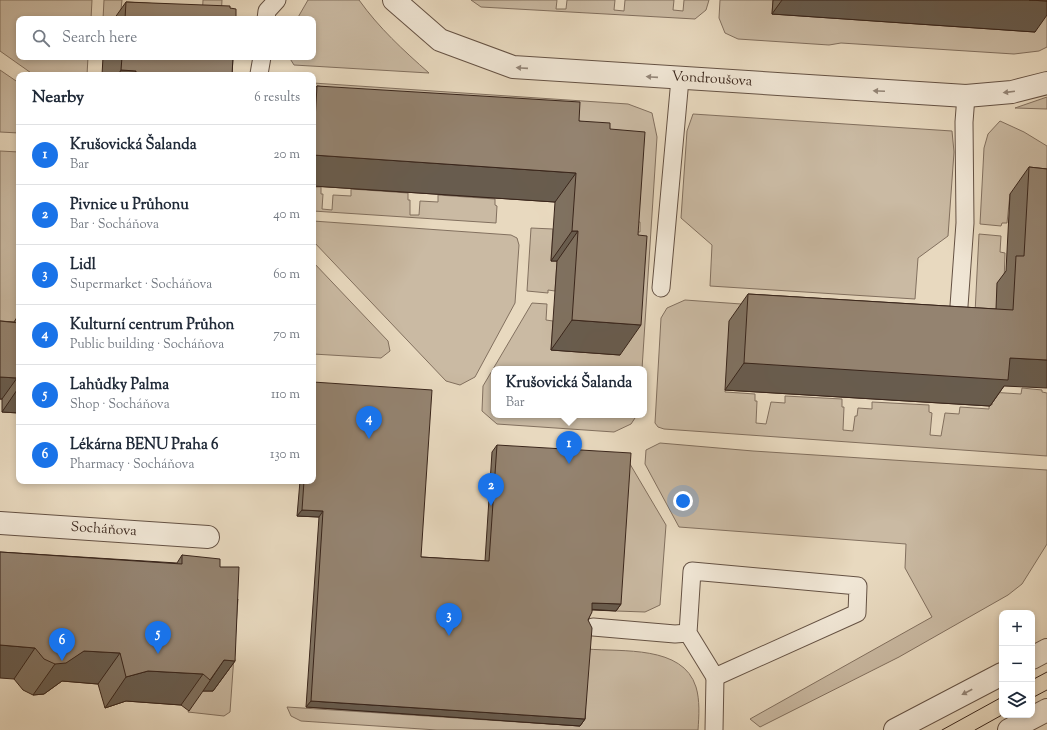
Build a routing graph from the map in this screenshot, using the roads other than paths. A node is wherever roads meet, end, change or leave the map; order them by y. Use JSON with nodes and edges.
{"nodes":[{"id":1,"x":277,"y":0,"type":"edge"},
{"id":2,"x":394,"y":0,"type":"edge"},
{"id":3,"x":266,"y":16,"type":"edge"},
{"id":4,"x":261,"y":60,"type":"edge"},
{"id":5,"x":259,"y":72,"type":"edge"},
{"id":6,"x":680,"y":79,"type":"junction"},
{"id":7,"x":1047,"y":83,"type":"edge"},
{"id":8,"x":966,"y":96,"type":"junction"},
{"id":9,"x":661,"y":288,"type":"dead end"},
{"id":10,"x":958,"y":306,"type":"edge"},
{"id":11,"x":0,"y":523,"type":"edge"},
{"id":12,"x":208,"y":537,"type":"dead end"},
{"id":13,"x":593,"y":627,"type":"edge"},
{"id":14,"x":688,"y":634,"type":"junction"},
{"id":15,"x":1047,"y":650,"type":"edge"},
{"id":16,"x":1035,"y":656,"type":"edge"},
{"id":17,"x":999,"y":676,"type":"edge"},
{"id":18,"x":715,"y":677,"type":"junction"},
{"id":19,"x":1047,"y":710,"type":"edge"},
{"id":20,"x":714,"y":730,"type":"edge"},
{"id":21,"x":895,"y":730,"type":"edge"},
{"id":22,"x":1010,"y":730,"type":"edge"}],
"edges":[{"from":1,"to":3,"type":"lane"},
{"from":6,"to":2,"type":"street","name":"Vondroušova","one_way":true},
{"from":4,"to":5,"type":"lane"},
{"from":8,"to":6,"type":"street","name":"Vondroušova","one_way":true},
{"from":6,"to":9,"type":"lane"},
{"from":7,"to":8,"type":"street","name":"Vondroušova","one_way":true},
{"from":8,"to":10,"type":"lane"},
{"from":11,"to":12,"type":"street","name":"Socháňova"},
{"from":13,"to":14,"type":"lane"},
{"from":14,"to":18,"type":"lane"},
{"from":14,"to":18,"type":"lane"},
{"from":15,"to":16,"type":"street"},
{"from":17,"to":21,"type":"street","one_way":true},
{"from":18,"to":20,"type":"lane"},
{"from":19,"to":22,"type":"street"}]}
